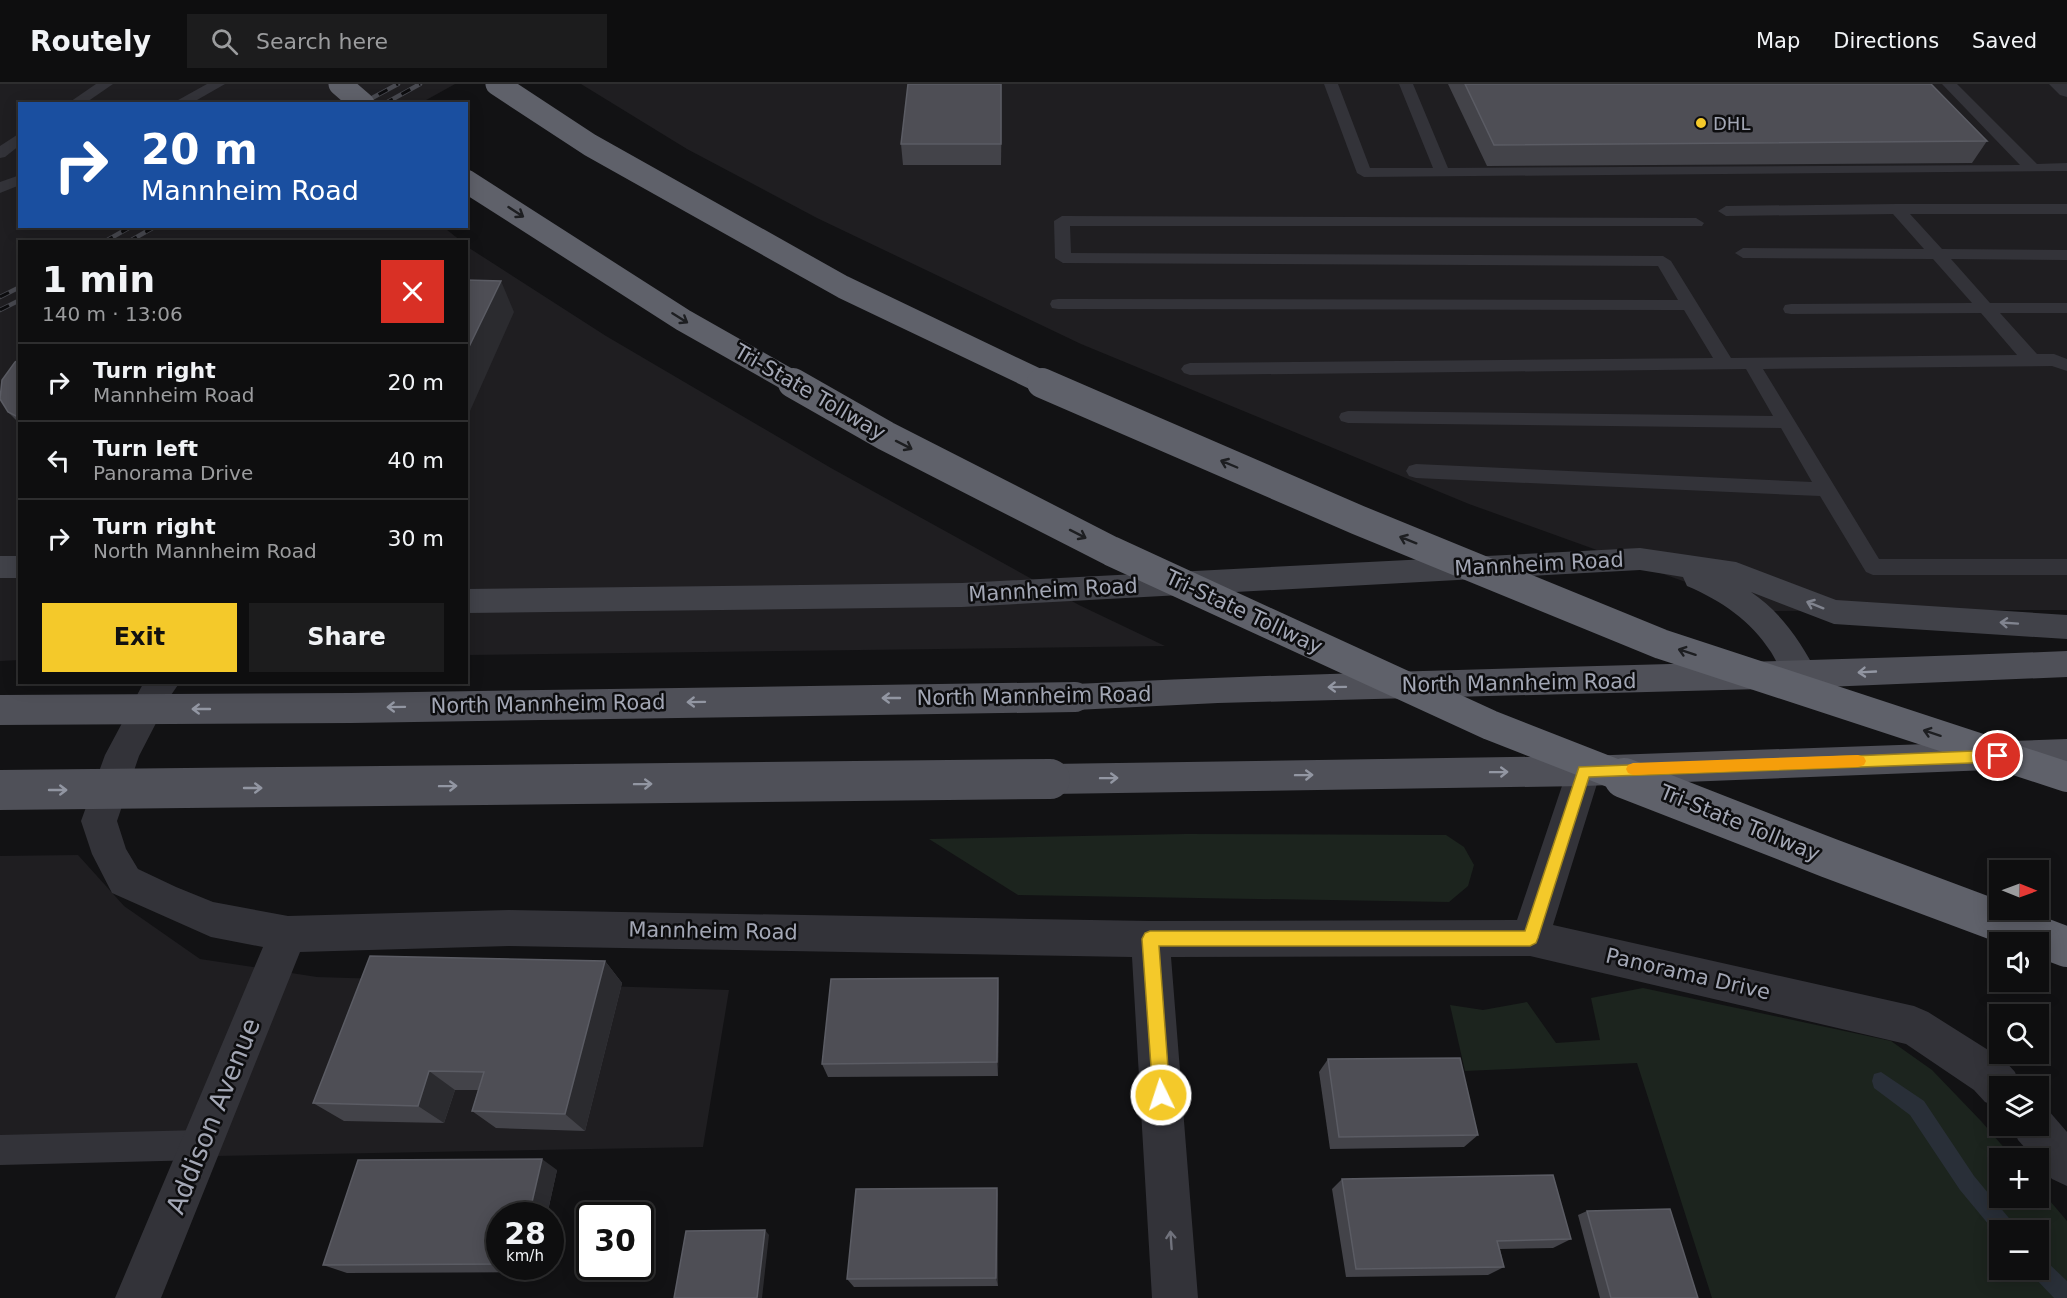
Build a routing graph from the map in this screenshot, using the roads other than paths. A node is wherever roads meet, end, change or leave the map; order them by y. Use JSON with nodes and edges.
{"nodes":[{"id":1,"x":106,"y":84,"type":"edge"},
{"id":2,"x":218,"y":84,"type":"edge"},
{"id":3,"x":340,"y":84,"type":"edge"},
{"id":4,"x":497,"y":84,"type":"edge"},
{"id":5,"x":1331,"y":84,"type":"edge"},
{"id":6,"x":1406,"y":84,"type":"edge"},
{"id":7,"x":1949,"y":84,"type":"edge"},
{"id":8,"x":2059,"y":84,"type":"edge"},
{"id":9,"x":2067,"y":91,"type":"edge"},
{"id":10,"x":77,"y":102,"type":"edge"},
{"id":11,"x":182,"y":102,"type":"edge"},
{"id":12,"x":361,"y":102,"type":"edge"},
{"id":13,"x":18,"y":139,"type":"edge"},
{"id":14,"x":0,"y":154,"type":"edge"},
{"id":15,"x":2067,"y":167,"type":"edge"},
{"id":16,"x":2033,"y":169,"type":"junction"},
{"id":17,"x":1442,"y":172,"type":"junction"},
{"id":18,"x":18,"y":180,"type":"edge"},
{"id":19,"x":468,"y":182,"type":"edge"},
{"id":20,"x":0,"y":189,"type":"edge"},
{"id":21,"x":1898,"y":209,"type":"junction"},
{"id":22,"x":2067,"y":209,"type":"edge"},
{"id":23,"x":1726,"y":211,"type":"dead end"},
{"id":24,"x":1696,"y":223,"type":"dead end"},
{"id":25,"x":1743,"y":253,"type":"dead end"},
{"id":26,"x":1938,"y":255,"type":"junction"},
{"id":27,"x":2067,"y":255,"type":"edge"},
{"id":28,"x":1058,"y":304,"type":"dead end"},
{"id":29,"x":1689,"y":304,"type":"junction"},
{"id":30,"x":2067,"y":308,"type":"edge"},
{"id":31,"x":1791,"y":309,"type":"dead end"},
{"id":32,"x":1986,"y":309,"type":"junction"},
{"id":33,"x":2063,"y":357,"type":"edge"},
{"id":34,"x":2032,"y":360,"type":"junction"},
{"id":35,"x":1725,"y":363,"type":"junction"},
{"id":36,"x":1751,"y":363,"type":"junction"},
{"id":37,"x":1190,"y":369,"type":"dead end"},
{"id":38,"x":1348,"y":417,"type":"dead end"},
{"id":39,"x":1786,"y":422,"type":"junction"},
{"id":40,"x":1416,"y":471,"type":"dead end"},
{"id":41,"x":1826,"y":489,"type":"junction"},
{"id":42,"x":1640,"y":559,"type":"junction"},
{"id":43,"x":0,"y":567,"type":"edge"},
{"id":44,"x":18,"y":567,"type":"edge"},
{"id":45,"x":2067,"y":567,"type":"edge"},
{"id":46,"x":468,"y":602,"type":"edge"},
{"id":47,"x":2067,"y":627,"type":"edge"},
{"id":48,"x":2067,"y":664,"type":"edge"},
{"id":49,"x":1802,"y":675,"type":"junction"},
{"id":50,"x":162,"y":684,"type":"edge"},
{"id":51,"x":0,"y":710,"type":"edge"},
{"id":52,"x":2067,"y":753,"type":"edge"},
{"id":53,"x":1584,"y":771,"type":"junction"},
{"id":54,"x":2067,"y":777,"type":"edge"},
{"id":55,"x":0,"y":790,"type":"edge"},
{"id":56,"x":288,"y":934,"type":"junction"},
{"id":57,"x":1530,"y":938,"type":"junction"},
{"id":58,"x":1150,"y":939,"type":"junction"},
{"id":59,"x":2067,"y":947,"type":"edge"},
{"id":60,"x":1991,"y":1076,"type":"edge"},
{"id":61,"x":2043,"y":1136,"type":"edge"},
{"id":62,"x":202,"y":1144,"type":"junction"},
{"id":63,"x":0,"y":1150,"type":"edge"},
{"id":64,"x":2067,"y":1164,"type":"edge"},
{"id":65,"x":138,"y":1298,"type":"edge"},
{"id":66,"x":1175,"y":1298,"type":"edge"}],
"edges":[{"from":1,"to":10,"type":"lane"},
{"from":2,"to":11,"type":"lane"},
{"from":3,"to":12,"type":"highway","bridge":true},
{"from":54,"to":4,"type":"highway","one_way":true,"bridge":true},
{"from":5,"to":17,"type":"lane"},
{"from":6,"to":17,"type":"lane"},
{"from":7,"to":16,"type":"lane"},
{"from":8,"to":9,"type":"street"},
{"from":13,"to":14,"type":"lane"},
{"from":15,"to":16,"type":"lane"},
{"from":16,"to":17,"type":"lane"},
{"from":18,"to":20,"type":"lane"},
{"from":19,"to":59,"type":"highway","name":"Tri-State Tollway","one_way":true,"bridge":true},
{"from":21,"to":22,"type":"lane"},
{"from":21,"to":23,"type":"lane"},
{"from":21,"to":26,"type":"lane"},
{"from":24,"to":29,"type":"lane"},
{"from":25,"to":26,"type":"lane"},
{"from":26,"to":27,"type":"lane"},
{"from":26,"to":32,"type":"lane"},
{"from":28,"to":29,"type":"lane"},
{"from":29,"to":35,"type":"lane"},
{"from":30,"to":32,"type":"lane"},
{"from":31,"to":32,"type":"lane"},
{"from":32,"to":34,"type":"lane"},
{"from":33,"to":34,"type":"lane"},
{"from":34,"to":36,"type":"lane"},
{"from":35,"to":36,"type":"lane"},
{"from":35,"to":37,"type":"lane"},
{"from":36,"to":39,"type":"lane"},
{"from":38,"to":39,"type":"lane"},
{"from":39,"to":41,"type":"lane"},
{"from":40,"to":41,"type":"lane"},
{"from":41,"to":45,"type":"lane"},
{"from":42,"to":46,"type":"street","name":"Mannheim Road"},
{"from":47,"to":42,"type":"street","name":"Mannheim Road","one_way":true},
{"from":42,"to":49,"type":"street","name":"Mannheim Road"},
{"from":43,"to":44,"type":"street"},
{"from":48,"to":49,"type":"main road","name":"North Mannheim Road","one_way":true},
{"from":49,"to":51,"type":"main road","name":"North Mannheim Road","one_way":true,"bridge":true},
{"from":50,"to":56,"type":"street","name":"Mannheim Road"},
{"from":52,"to":53,"type":"main road"},
{"from":55,"to":53,"type":"main road","one_way":true,"bridge":true},
{"from":53,"to":57,"type":"street"},
{"from":56,"to":58,"type":"street","name":"Mannheim Road"},
{"from":56,"to":62,"type":"street","name":"Addison Avenue"},
{"from":57,"to":58,"type":"street","name":"Mannheim Road"},
{"from":57,"to":60,"type":"street","name":"Panorama Drive"},
{"from":66,"to":58,"type":"street","one_way":true},
{"from":61,"to":64,"type":"street"},
{"from":62,"to":63,"type":"lane"},
{"from":62,"to":65,"type":"street","name":"Addison Avenue"}]}
